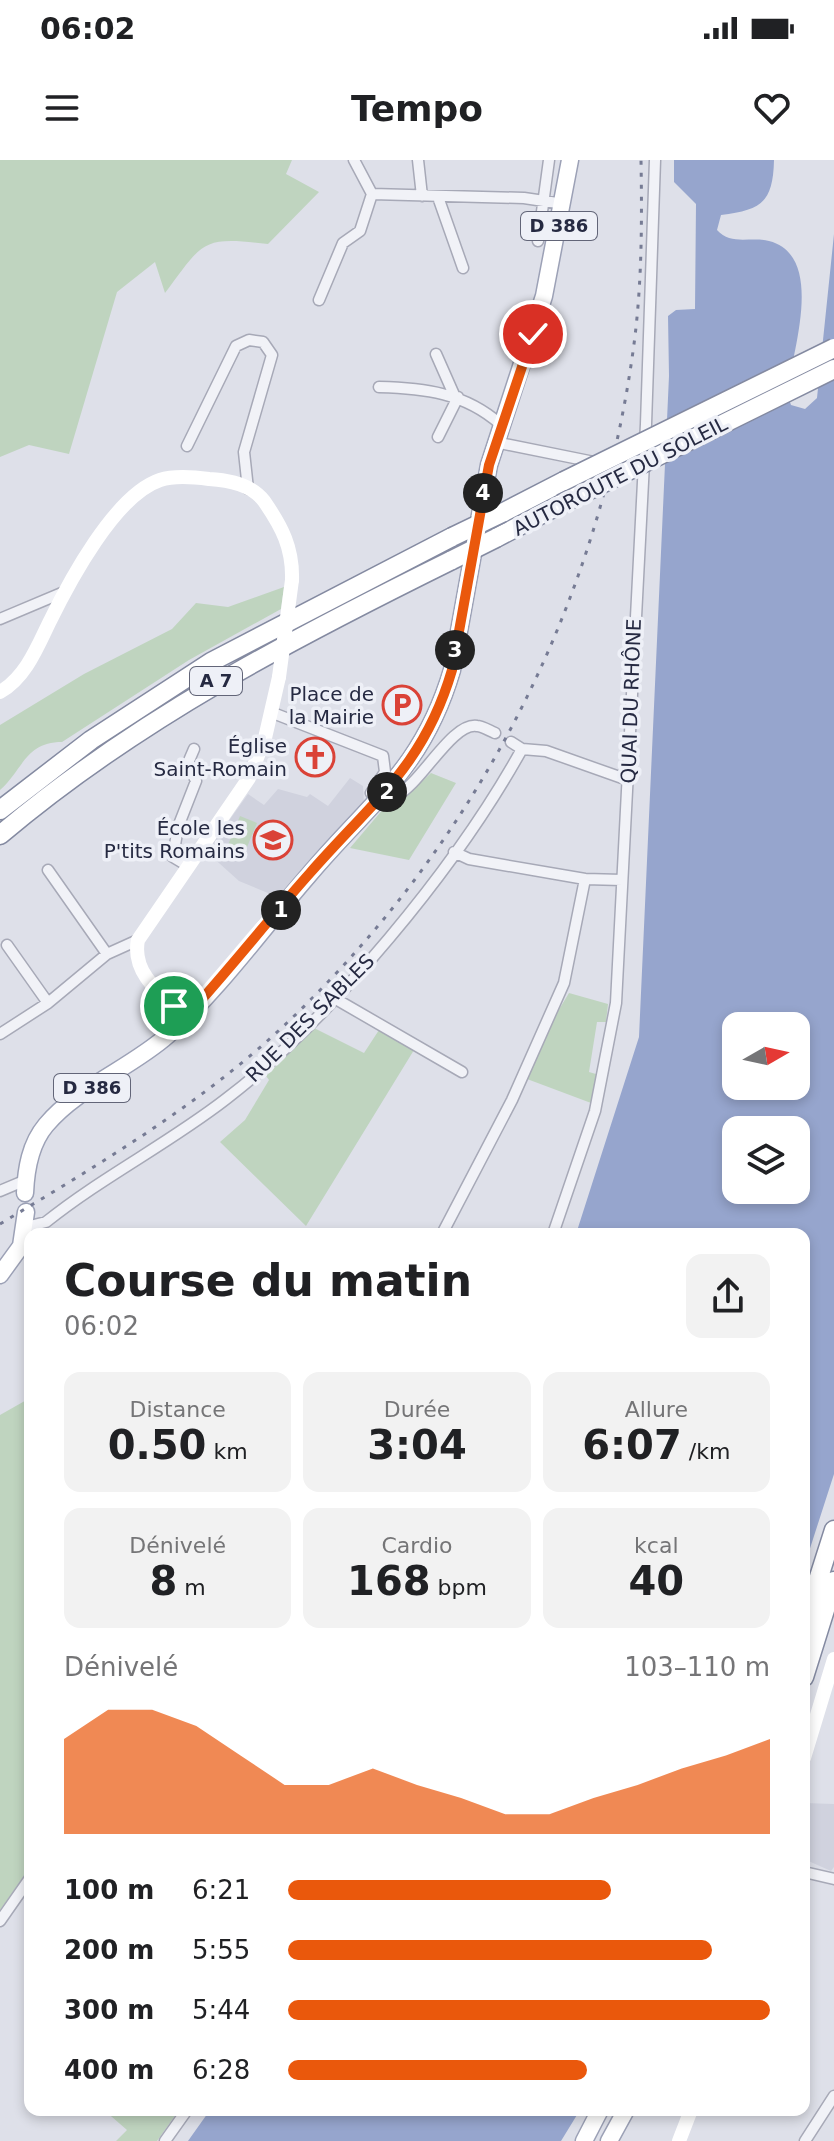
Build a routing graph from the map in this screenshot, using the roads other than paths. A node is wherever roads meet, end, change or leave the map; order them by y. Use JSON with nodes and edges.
{"nodes":[{"id":1,"x":354,"y":160,"type":"edge"},
{"id":2,"x":418,"y":160,"type":"edge"},
{"id":3,"x":549,"y":160,"type":"edge"},
{"id":4,"x":570,"y":160,"type":"edge"},
{"id":5,"x":655,"y":160,"type":"edge"},
{"id":6,"x":372,"y":194,"type":"junction"},
{"id":7,"x":422,"y":196,"type":"junction"},
{"id":8,"x":438,"y":197,"type":"junction"},
{"id":9,"x":543,"y":200,"type":"junction"},
{"id":10,"x":564,"y":204,"type":"junction"},
{"id":11,"x":538,"y":241,"type":"dead end"},
{"id":12,"x":463,"y":268,"type":"dead end"},
{"id":13,"x":319,"y":300,"type":"dead end"},
{"id":14,"x":834,"y":348,"type":"edge"},
{"id":15,"x":436,"y":354,"type":"dead end"},
{"id":16,"x":834,"y":369,"type":"edge"},
{"id":17,"x":379,"y":387,"type":"dead end"},
{"id":18,"x":456,"y":397,"type":"junction"},
{"id":19,"x":500,"y":424,"type":"junction"},
{"id":20,"x":438,"y":437,"type":"dead end"},
{"id":21,"x":495,"y":442,"type":"junction"},
{"id":22,"x":187,"y":446,"type":"dead end"},
{"id":23,"x":594,"y":462,"type":"dead end"},
{"id":24,"x":248,"y":489,"type":"junction"},
{"id":25,"x":65,"y":592,"type":"junction"},
{"id":26,"x":0,"y":619,"type":"edge"},
{"id":27,"x":0,"y":692,"type":"edge"},
{"id":28,"x":273,"y":713,"type":"junction"},
{"id":29,"x":495,"y":733,"type":"dead end"},
{"id":30,"x":511,"y":742,"type":"dead end"},
{"id":31,"x":194,"y":749,"type":"dead end"},
{"id":32,"x":522,"y":749,"type":"junction"},
{"id":33,"x":628,"y":780,"type":"junction"},
{"id":34,"x":382,"y":797,"type":"junction"},
{"id":35,"x":0,"y":810,"type":"edge"},
{"id":36,"x":0,"y":835,"type":"edge"},
{"id":37,"x":454,"y":852,"type":"junction"},
{"id":38,"x":188,"y":866,"type":"junction"},
{"id":39,"x":48,"y":870,"type":"dead end"},
{"id":40,"x":585,"y":879,"type":"junction"},
{"id":41,"x":622,"y":880,"type":"junction"},
{"id":42,"x":138,"y":940,"type":"junction"},
{"id":43,"x":7,"y":945,"type":"dead end"},
{"id":44,"x":107,"y":954,"type":"junction"},
{"id":45,"x":334,"y":998,"type":"junction"},
{"id":46,"x":48,"y":1003,"type":"junction"},
{"id":47,"x":186,"y":1017,"type":"junction"},
{"id":48,"x":0,"y":1034,"type":"edge"},
{"id":49,"x":462,"y":1072,"type":"dead end"},
{"id":50,"x":25,"y":1186,"type":"joint"},
{"id":51,"x":0,"y":1191,"type":"edge"},
{"id":52,"x":26,"y":1220,"type":"joint"},
{"id":53,"x":445,"y":1228,"type":"edge"},
{"id":54,"x":555,"y":1228,"type":"edge"},
{"id":55,"x":0,"y":1275,"type":"edge"},
{"id":56,"x":834,"y":1530,"type":"edge"},
{"id":57,"x":834,"y":1581,"type":"edge"},
{"id":58,"x":810,"y":1605,"type":"edge"},
{"id":59,"x":810,"y":1658,"type":"edge"},
{"id":60,"x":834,"y":1659,"type":"edge"},
{"id":61,"x":810,"y":1738,"type":"edge"},
{"id":62,"x":810,"y":1873,"type":"edge"},
{"id":63,"x":834,"y":1879,"type":"edge"},
{"id":64,"x":24,"y":1887,"type":"edge"},
{"id":65,"x":0,"y":1921,"type":"edge"},
{"id":66,"x":834,"y":2096,"type":"edge"},
{"id":67,"x":183,"y":2116,"type":"edge"},
{"id":68,"x":597,"y":2116,"type":"edge"},
{"id":69,"x":623,"y":2116,"type":"edge"},
{"id":70,"x":689,"y":2116,"type":"edge"},
{"id":71,"x":611,"y":2140,"type":"edge"},
{"id":72,"x":165,"y":2141,"type":"edge"},
{"id":73,"x":584,"y":2141,"type":"edge"},
{"id":74,"x":679,"y":2141,"type":"edge"},
{"id":75,"x":805,"y":2141,"type":"edge"}],
"edges":[{"from":1,"to":6,"type":"street"},
{"from":2,"to":7,"type":"street"},
{"from":3,"to":9,"type":"street"},
{"from":4,"to":10,"type":"main road","number":"D 386"},
{"from":5,"to":33,"type":"street","name":"QUAI DU RHÔNE"},
{"from":6,"to":7,"type":"street"},
{"from":6,"to":13,"type":"street"},
{"from":7,"to":8,"type":"street"},
{"from":8,"to":9,"type":"street"},
{"from":8,"to":12,"type":"street"},
{"from":9,"to":10,"type":"street"},
{"from":9,"to":11,"type":"street"},
{"from":10,"to":19,"type":"main road","number":"D 386"},
{"from":14,"to":35,"type":"highway","name":"AUTOROUTE DU SOLEIL","number":"A 7","bridge":true},
{"from":15,"to":18,"type":"street"},
{"from":16,"to":36,"type":"highway","name":"AUTOROUTE DU SOLEIL","number":"A 7","bridge":true},
{"from":17,"to":18,"type":"street"},
{"from":18,"to":19,"type":"street"},
{"from":18,"to":20,"type":"street"},
{"from":19,"to":21,"type":"main road","number":"D 386"},
{"from":21,"to":23,"type":"street"},
{"from":21,"to":34,"type":"main road","number":"D 386"},
{"from":22,"to":24,"type":"street"},
{"from":24,"to":25,"type":"main road"},
{"from":24,"to":28,"type":"main road","bridge":true},
{"from":25,"to":26,"type":"street"},
{"from":25,"to":27,"type":"main road"},
{"from":28,"to":34,"type":"street"},
{"from":28,"to":38,"type":"main road"},
{"from":29,"to":34,"type":"street"},
{"from":30,"to":32,"type":"street"},
{"from":31,"to":38,"type":"street"},
{"from":32,"to":33,"type":"street"},
{"from":32,"to":37,"type":"street","name":"RUE DES SABLES"},
{"from":33,"to":41,"type":"street","name":"QUAI DU RHÔNE"},
{"from":34,"to":47,"type":"main road","number":"D 386"},
{"from":37,"to":40,"type":"street"},
{"from":37,"to":45,"type":"street","name":"RUE DES SABLES"},
{"from":38,"to":42,"type":"main road"},
{"from":39,"to":44,"type":"street"},
{"from":40,"to":41,"type":"street"},
{"from":40,"to":53,"type":"street"},
{"from":41,"to":54,"type":"street","name":"QUAI DU RHÔNE"},
{"from":42,"to":44,"type":"street"},
{"from":42,"to":47,"type":"main road"},
{"from":43,"to":46,"type":"street"},
{"from":44,"to":46,"type":"street"},
{"from":45,"to":49,"type":"street"},
{"from":45,"to":52,"type":"street","name":"RUE DES SABLES"},
{"from":46,"to":48,"type":"street"},
{"from":47,"to":50,"type":"main road","number":"D 386"},
{"from":50,"to":51,"type":"street"},
{"from":52,"to":55,"type":"main road"},
{"from":56,"to":58,"type":"highway"},
{"from":57,"to":59,"type":"highway"},
{"from":60,"to":61,"type":"main road"},
{"from":62,"to":63,"type":"street"},
{"from":64,"to":65,"type":"street"},
{"from":66,"to":75,"type":"street"},
{"from":67,"to":72,"type":"street"},
{"from":68,"to":73,"type":"main road"},
{"from":69,"to":71,"type":"main road"},
{"from":70,"to":74,"type":"main road"}]}
